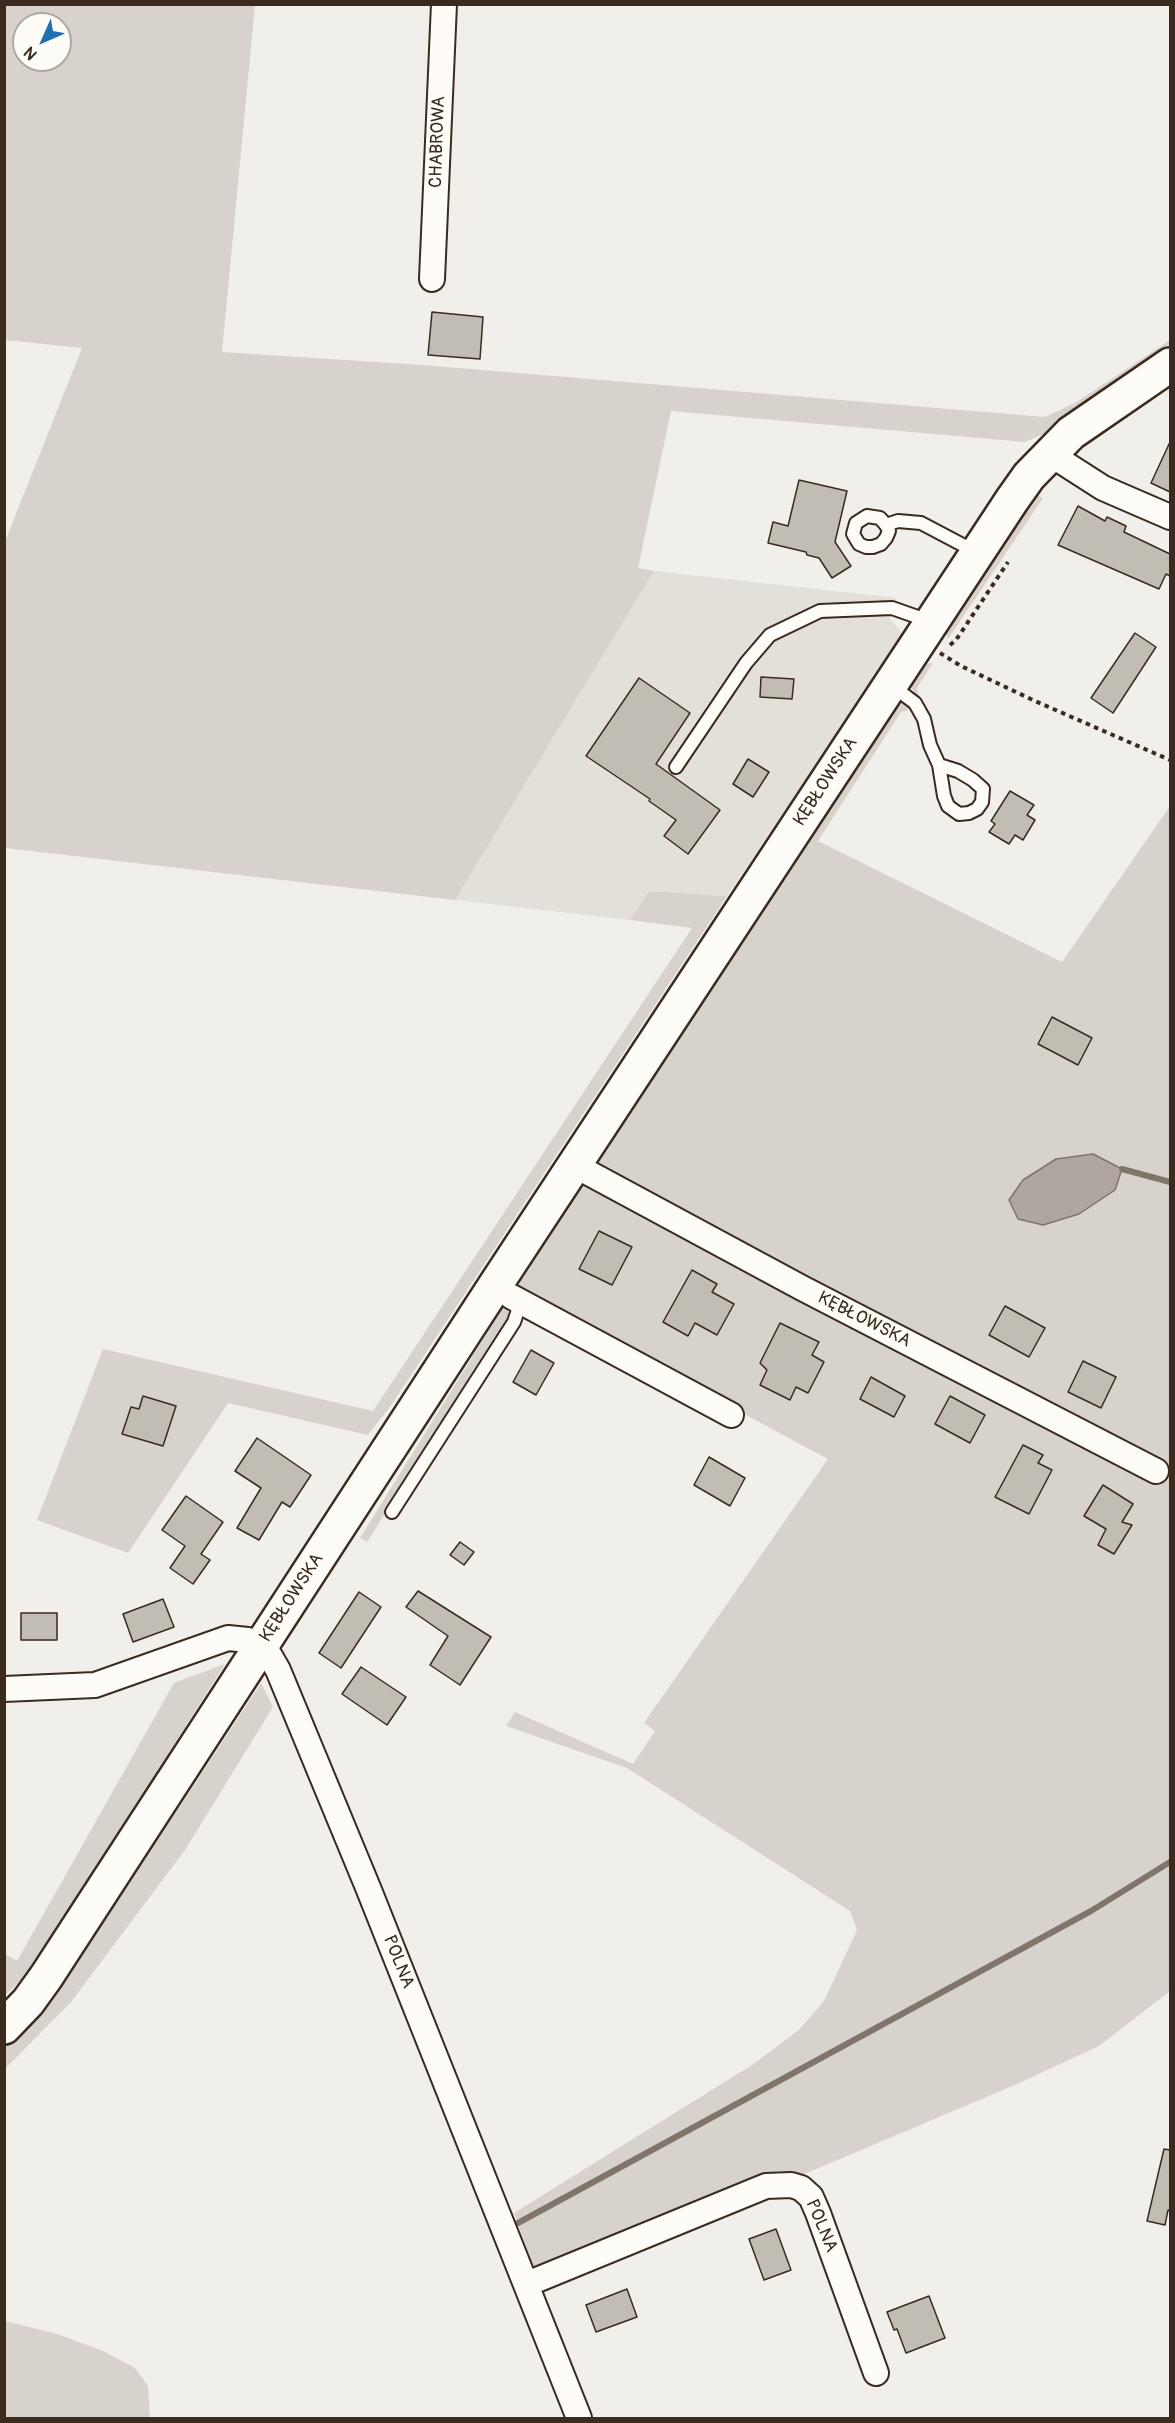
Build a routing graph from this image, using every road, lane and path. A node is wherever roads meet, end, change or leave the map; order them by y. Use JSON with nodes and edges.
{"nodes":[{"id":1,"x":444,"y":4,"type":"edge"},
{"id":2,"x":432,"y":279,"type":"dead end"},
{"id":3,"x":1170,"y":365,"type":"edge"},
{"id":4,"x":1050,"y":453,"type":"junction"},
{"id":5,"x":1170,"y":517,"type":"edge"},
{"id":6,"x":886,"y":525,"type":"dead end"},
{"id":7,"x":977,"y":553,"type":"junction"},
{"id":8,"x":1008,"y":562,"type":"dead end"},
{"id":9,"x":930,"y":638,"type":"junction"},
{"id":10,"x":890,"y":684,"type":"junction"},
{"id":11,"x":1170,"y":760,"type":"edge"},
{"id":12,"x":939,"y":765,"type":"dead end"},
{"id":13,"x":676,"y":767,"type":"dead end"},
{"id":14,"x":574,"y":1166,"type":"junction"},
{"id":15,"x":505,"y":1289,"type":"junction"},
{"id":16,"x":731,"y":1414,"type":"dead end"},
{"id":17,"x":1156,"y":1471,"type":"dead end"},
{"id":18,"x":392,"y":1512,"type":"dead end"},
{"id":19,"x":262,"y":1644,"type":"junction"},
{"id":20,"x":4,"y":1689,"type":"edge"},
{"id":21,"x":4,"y":2027,"type":"edge"},
{"id":22,"x":527,"y":2284,"type":"junction"},
{"id":23,"x":876,"y":2373,"type":"dead end"},
{"id":24,"x":579,"y":2418,"type":"edge"}],
"edges":[{"from":1,"to":2,"type":"street","name":"CHABROWA"},
{"from":3,"to":4,"type":"street","name":"KĘBŁOWSKA"},
{"from":4,"to":5,"type":"street"},
{"from":4,"to":7,"type":"street","name":"KĘBŁOWSKA"},
{"from":6,"to":7,"type":"lane"},
{"from":7,"to":9,"type":"street","name":"KĘBŁOWSKA"},
{"from":8,"to":9,"type":"path"},
{"from":9,"to":10,"type":"street","name":"KĘBŁOWSKA"},
{"from":9,"to":11,"type":"path"},
{"from":9,"to":13,"type":"lane"},
{"from":10,"to":12,"type":"lane"},
{"from":10,"to":14,"type":"street","name":"KĘBŁOWSKA"},
{"from":14,"to":15,"type":"street","name":"KĘBŁOWSKA"},
{"from":14,"to":17,"type":"street","name":"KĘBŁOWSKA"},
{"from":15,"to":16,"type":"street"},
{"from":15,"to":18,"type":"lane"},
{"from":15,"to":19,"type":"street","name":"KĘBŁOWSKA"},
{"from":19,"to":20,"type":"street"},
{"from":19,"to":21,"type":"street","name":"KĘBŁOWSKA"},
{"from":19,"to":22,"type":"street","name":"POLNA"},
{"from":22,"to":23,"type":"street","name":"POLNA"},
{"from":22,"to":24,"type":"street","name":"POLNA"}]}
